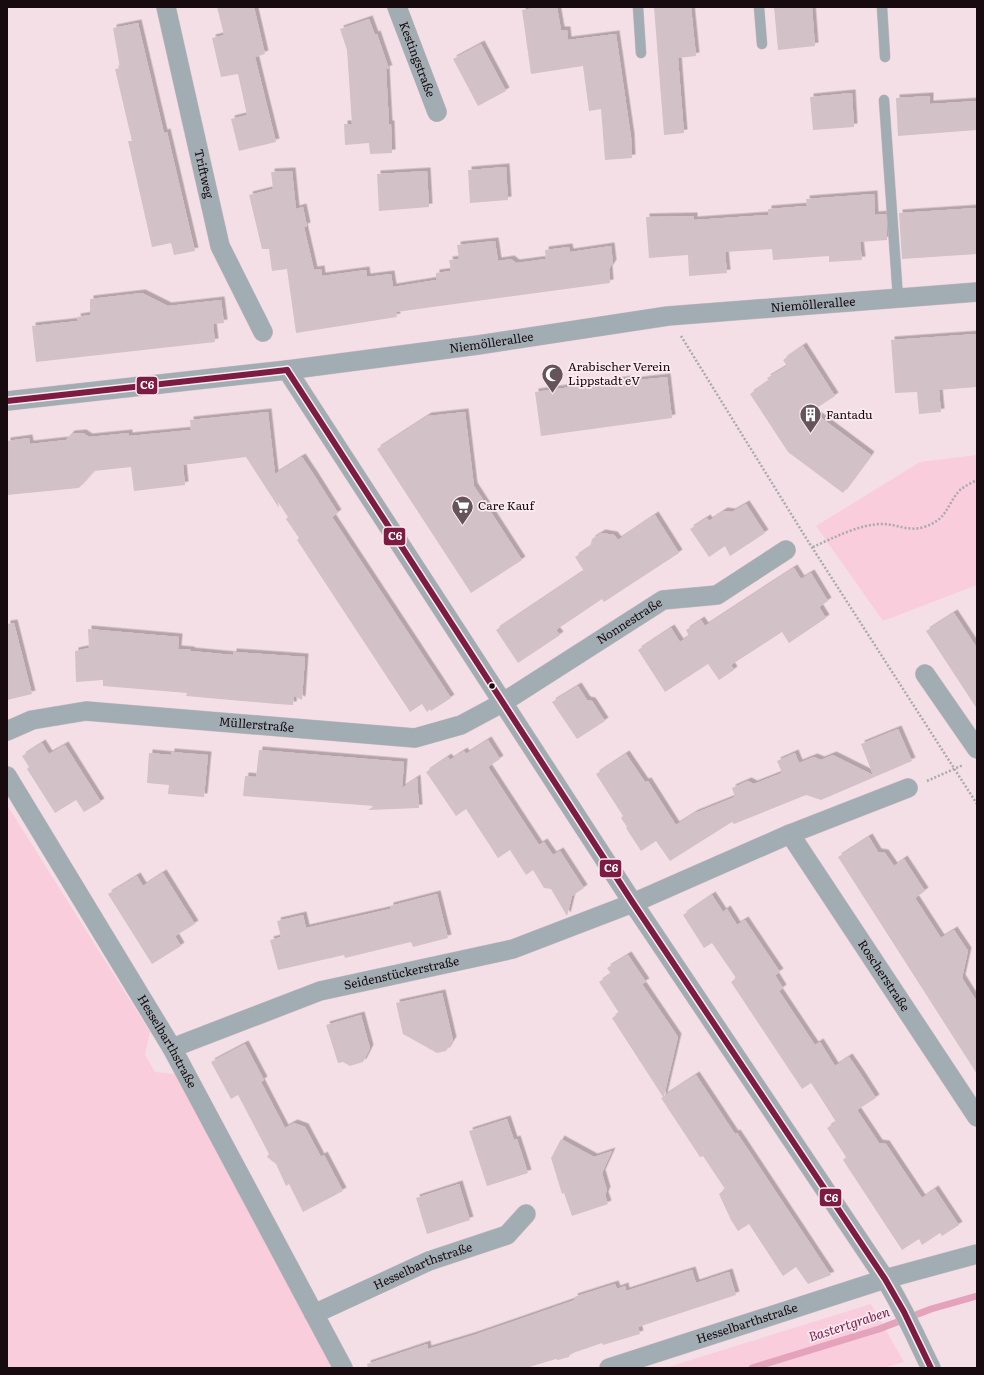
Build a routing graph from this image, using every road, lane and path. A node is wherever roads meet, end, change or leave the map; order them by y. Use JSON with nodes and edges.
{"nodes":[{"id":1,"x":166,"y":7,"type":"edge"},
{"id":2,"x":397,"y":7,"type":"edge"},
{"id":3,"x":638,"y":7,"type":"edge"},
{"id":4,"x":759,"y":7,"type":"edge"},
{"id":5,"x":882,"y":7,"type":"edge"},
{"id":6,"x":762,"y":44,"type":"dead end"},
{"id":7,"x":641,"y":53,"type":"dead end"},
{"id":8,"x":885,"y":57,"type":"dead end"},
{"id":9,"x":884,"y":100,"type":"dead end"},
{"id":10,"x":437,"y":112,"type":"dead end"},
{"id":11,"x":977,"y":292,"type":"edge"},
{"id":12,"x":898,"y":298,"type":"junction"},
{"id":13,"x":668,"y":316,"type":"junction"},
{"id":14,"x":263,"y":332,"type":"dead end"},
{"id":15,"x":287,"y":370,"type":"junction"},
{"id":16,"x":7,"y":401,"type":"edge"},
{"id":17,"x":977,"y":480,"type":"edge"},
{"id":18,"x":813,"y":547,"type":"junction"},
{"id":19,"x":786,"y":550,"type":"dead end"},
{"id":20,"x":925,"y":674,"type":"dead end"},
{"id":21,"x":502,"y":703,"type":"junction"},
{"id":22,"x":7,"y":731,"type":"edge"},
{"id":23,"x":974,"y":755,"type":"edge"},
{"id":24,"x":954,"y":770,"type":"junction"},
{"id":25,"x":7,"y":776,"type":"edge"},
{"id":26,"x":908,"y":788,"type":"joint"},
{"id":27,"x":977,"y":804,"type":"edge"},
{"id":28,"x":790,"y":834,"type":"junction"},
{"id":29,"x":633,"y":903,"type":"junction"},
{"id":30,"x":172,"y":1048,"type":"junction"},
{"id":31,"x":977,"y":1117,"type":"edge"},
{"id":32,"x":526,"y":1214,"type":"dead end"},
{"id":33,"x":977,"y":1254,"type":"edge"},
{"id":34,"x":885,"y":1278,"type":"junction"},
{"id":35,"x":314,"y":1314,"type":"junction"},
{"id":36,"x":343,"y":1368,"type":"edge"},
{"id":37,"x":609,"y":1368,"type":"edge"},
{"id":38,"x":931,"y":1368,"type":"edge"}],
"edges":[{"from":1,"to":14,"type":"street","name":"Triftweg"},
{"from":2,"to":10,"type":"street","name":"Kestingstraße"},
{"from":3,"to":7,"type":"lane"},
{"from":4,"to":6,"type":"lane"},
{"from":5,"to":8,"type":"lane"},
{"from":9,"to":12,"type":"lane"},
{"from":11,"to":12,"type":"street","name":"Niemöllerallee"},
{"from":12,"to":13,"type":"street","name":"Niemöllerallee"},
{"from":13,"to":15,"type":"street","name":"Niemöllerallee"},
{"from":13,"to":18,"type":"path"},
{"from":15,"to":16,"type":"street","name":"Niemöllerallee"},
{"from":15,"to":21,"type":"street"},
{"from":17,"to":18,"type":"path"},
{"from":18,"to":24,"type":"path"},
{"from":19,"to":21,"type":"street","name":"Nonnestraße"},
{"from":20,"to":23,"type":"street"},
{"from":21,"to":22,"type":"street","name":"Müllerstraße"},
{"from":21,"to":29,"type":"street"},
{"from":23,"to":24,"type":"path"},
{"from":24,"to":26,"type":"path"},
{"from":24,"to":27,"type":"path"},
{"from":25,"to":30,"type":"street","name":"Hesselbarthstraße"},
{"from":26,"to":28,"type":"street"},
{"from":28,"to":29,"type":"street"},
{"from":28,"to":31,"type":"street","name":"Roscherstraße"},
{"from":29,"to":30,"type":"street","name":"Seidenstückerstraße"},
{"from":29,"to":34,"type":"street"},
{"from":30,"to":35,"type":"street","name":"Hesselbarthstraße"},
{"from":32,"to":35,"type":"street","name":"Hesselbarthstraße"},
{"from":33,"to":34,"type":"street"},
{"from":34,"to":37,"type":"street","name":"Hesselbarthstraße"},
{"from":34,"to":38,"type":"street"},
{"from":35,"to":36,"type":"street","name":"Hesselbarthstraße"}]}
